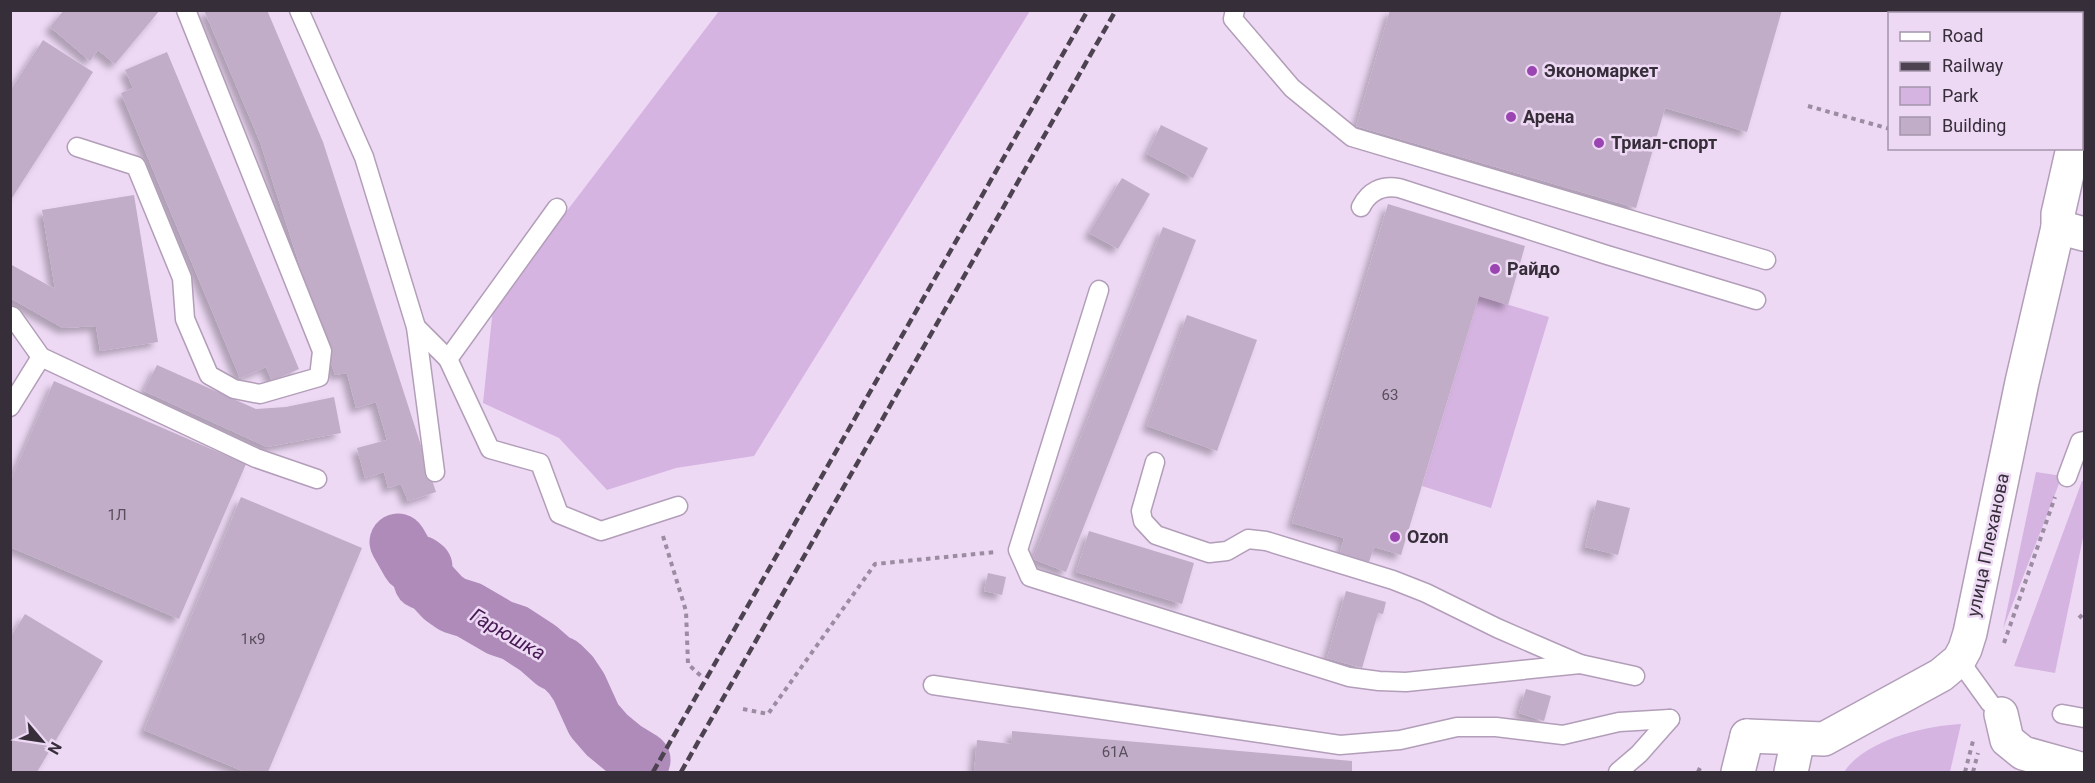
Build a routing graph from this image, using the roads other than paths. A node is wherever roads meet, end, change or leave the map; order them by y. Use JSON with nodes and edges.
{"nodes":[{"id":1,"x":186,"y":10,"type":"edge"},
{"id":2,"x":299,"y":10,"type":"edge"},
{"id":3,"x":1235,"y":10,"type":"edge"},
{"id":4,"x":77,"y":147,"type":"dead end"},
{"id":5,"x":2073,"y":150,"type":"edge"},
{"id":6,"x":1361,"y":207,"type":"dead end"},
{"id":7,"x":556,"y":208,"type":"dead end"},
{"id":8,"x":2071,"y":230,"type":"edge"},
{"id":9,"x":1766,"y":260,"type":"dead end"},
{"id":10,"x":1099,"y":290,"type":"dead end"},
{"id":11,"x":1756,"y":300,"type":"dead end"},
{"id":12,"x":12,"y":316,"type":"dead end"},
{"id":13,"x":416,"y":327,"type":"junction"},
{"id":14,"x":41,"y":357,"type":"junction"},
{"id":15,"x":448,"y":359,"type":"junction"},
{"id":16,"x":10,"y":407,"type":"edge"},
{"id":17,"x":2085,"y":441,"type":"edge"},
{"id":18,"x":1155,"y":462,"type":"dead end"},
{"id":19,"x":435,"y":472,"type":"dead end"},
{"id":20,"x":2068,"y":475,"type":"road end"},
{"id":21,"x":317,"y":479,"type":"dead end"},
{"id":22,"x":678,"y":506,"type":"dead end"},
{"id":23,"x":1959,"y":660,"type":"junction"},
{"id":24,"x":1580,"y":663,"type":"junction"},
{"id":25,"x":1635,"y":676,"type":"dead end"},
{"id":26,"x":933,"y":685,"type":"dead end"},
{"id":27,"x":1992,"y":704,"type":"joint"},
{"id":28,"x":2062,"y":714,"type":"dead end"},
{"id":29,"x":2085,"y":718,"type":"edge"},
{"id":30,"x":1798,"y":739,"type":"junction"},
{"id":31,"x":2085,"y":770,"type":"edge"},
{"id":32,"x":1618,"y":772,"type":"edge"},
{"id":33,"x":1738,"y":772,"type":"edge"},
{"id":34,"x":1791,"y":772,"type":"edge"}],
"edges":[{"from":1,"to":4,"type":"lane"},
{"from":2,"to":13,"type":"lane"},
{"from":3,"to":9,"type":"lane"},
{"from":5,"to":8,"type":"main road","name":"улица Плеханова"},
{"from":6,"to":11,"type":"lane"},
{"from":7,"to":15,"type":"lane"},
{"from":8,"to":23,"type":"main road","name":"улица Плеханова"},
{"from":10,"to":24,"type":"lane"},
{"from":12,"to":14,"type":"lane"},
{"from":13,"to":15,"type":"lane"},
{"from":13,"to":19,"type":"lane"},
{"from":14,"to":16,"type":"lane"},
{"from":14,"to":21,"type":"lane"},
{"from":15,"to":22,"type":"lane"},
{"from":17,"to":20,"type":"lane"},
{"from":18,"to":24,"type":"lane"},
{"from":23,"to":27,"type":"lane"},
{"from":23,"to":30,"type":"main road"},
{"from":24,"to":25,"type":"lane"},
{"from":26,"to":32,"type":"lane"},
{"from":27,"to":31,"type":"main road"},
{"from":28,"to":29,"type":"lane"},
{"from":30,"to":33,"type":"main road"},
{"from":30,"to":34,"type":"main road"}]}
